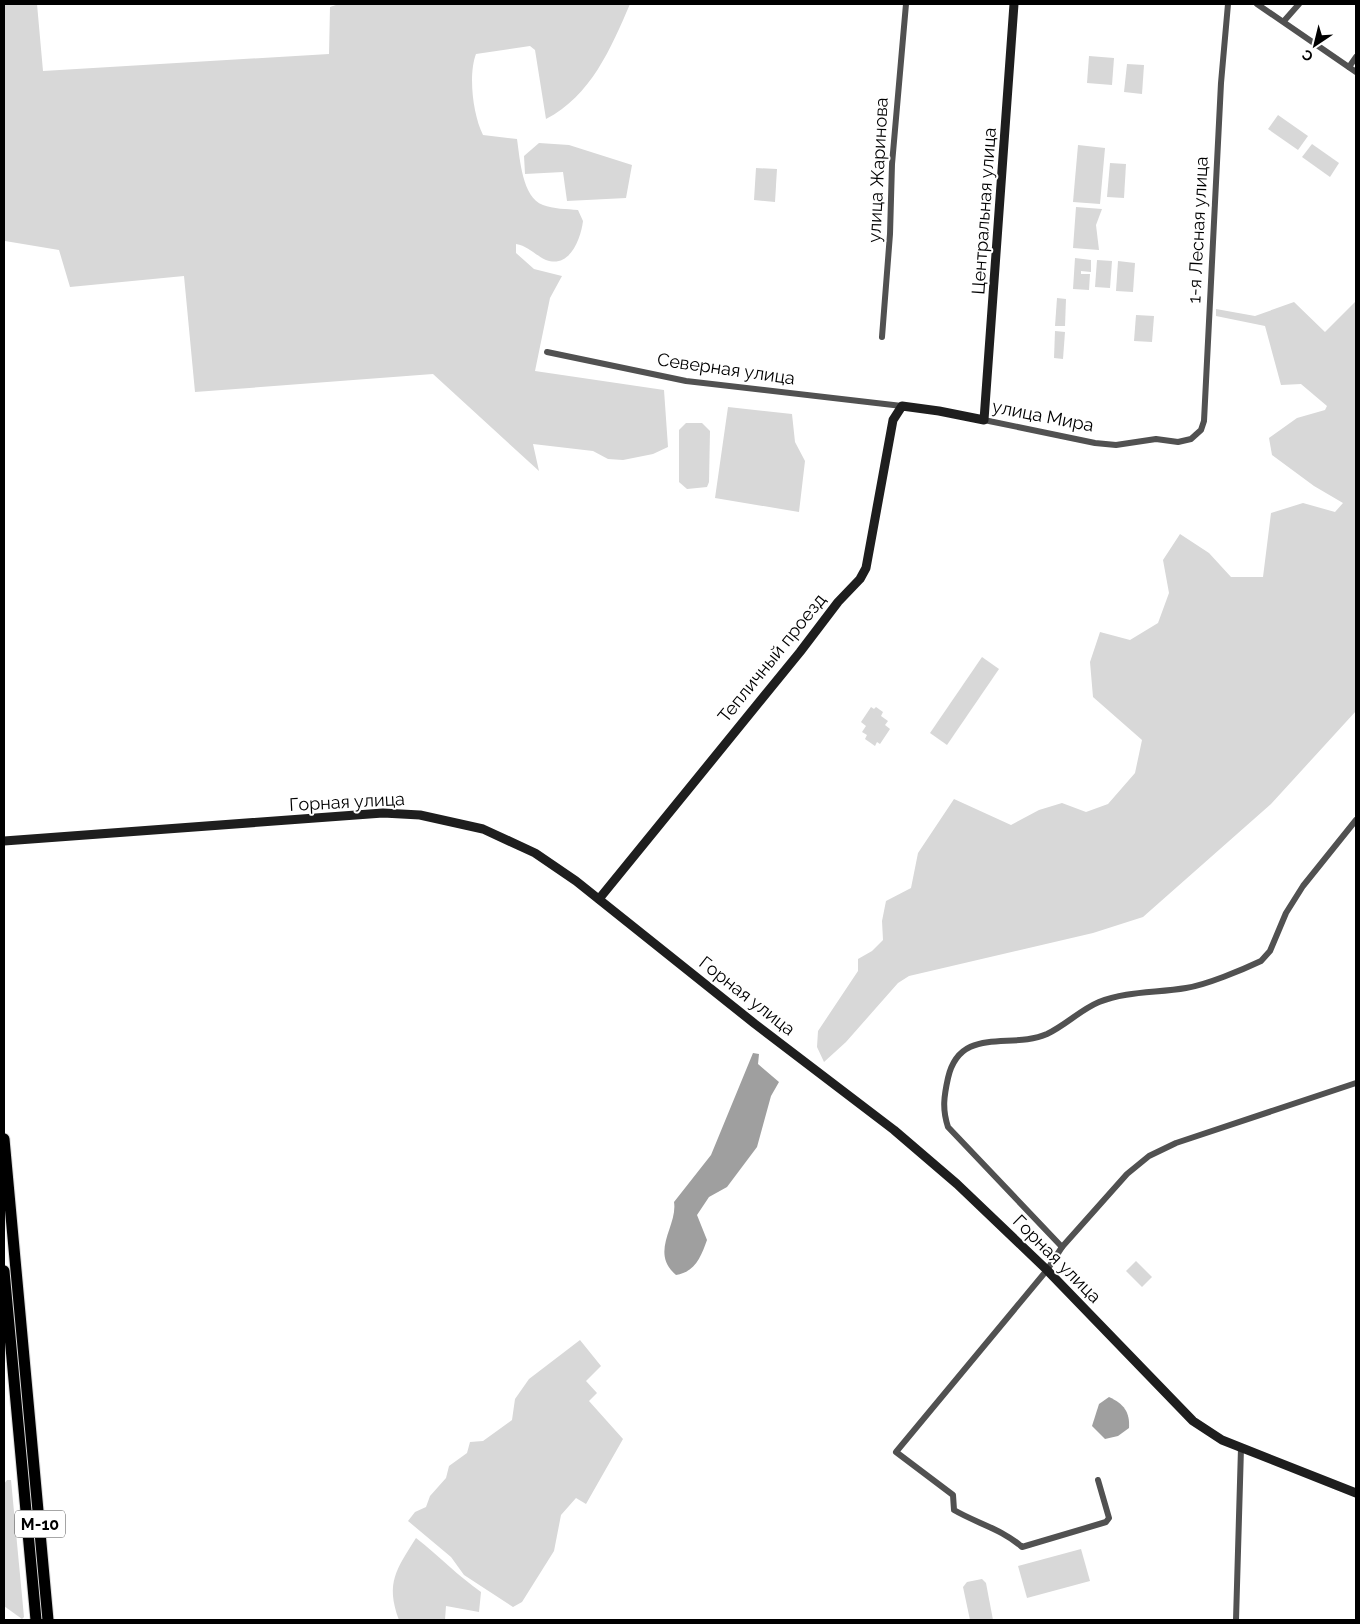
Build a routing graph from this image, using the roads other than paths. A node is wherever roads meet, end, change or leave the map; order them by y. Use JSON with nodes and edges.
{"nodes":[{"id":1,"x":906,"y":4,"type":"edge"},
{"id":2,"x":1014,"y":4,"type":"edge"},
{"id":3,"x":1228,"y":4,"type":"edge"},
{"id":4,"x":1257,"y":4,"type":"edge"},
{"id":5,"x":1299,"y":4,"type":"edge"},
{"id":6,"x":1284,"y":21,"type":"junction"},
{"id":7,"x":1356,"y":57,"type":"edge"},
{"id":8,"x":1349,"y":67,"type":"junction"},
{"id":9,"x":1356,"y":72,"type":"edge"},
{"id":10,"x":882,"y":338,"type":"dead end"},
{"id":11,"x":547,"y":352,"type":"dead end"},
{"id":12,"x":902,"y":406,"type":"junction"},
{"id":13,"x":984,"y":420,"type":"junction"},
{"id":14,"x":1178,"y":442,"type":"joint"},
{"id":15,"x":1356,"y":820,"type":"edge"},
{"id":16,"x":4,"y":841,"type":"edge"},
{"id":17,"x":599,"y":899,"type":"junction"},
{"id":18,"x":1356,"y":1083,"type":"edge"},
{"id":19,"x":4,"y":1138,"type":"edge"},
{"id":20,"x":1062,"y":1247,"type":"junction"},
{"id":21,"x":1047,"y":1270,"type":"junction"},
{"id":22,"x":4,"y":1271,"type":"edge"},
{"id":23,"x":1241,"y":1448,"type":"junction"},
{"id":24,"x":1098,"y":1480,"type":"dead end"},
{"id":25,"x":1356,"y":1493,"type":"edge"},
{"id":26,"x":46,"y":1589,"type":"junction"},
{"id":27,"x":36,"y":1620,"type":"edge"},
{"id":28,"x":48,"y":1620,"type":"edge"},
{"id":29,"x":53,"y":1620,"type":"edge"},
{"id":30,"x":1236,"y":1620,"type":"edge"}],
"edges":[{"from":1,"to":10,"type":"street","name":"улица Жаринова"},
{"from":2,"to":13,"type":"street","name":"Центральная улица"},
{"from":3,"to":14,"type":"street","name":"1-я Лесная улица"},
{"from":4,"to":6,"type":"street"},
{"from":5,"to":6,"type":"street"},
{"from":6,"to":8,"type":"street"},
{"from":7,"to":8,"type":"street"},
{"from":8,"to":9,"type":"street"},
{"from":11,"to":12,"type":"street","name":"Северная улица"},
{"from":12,"to":13,"type":"street","name":"улица Мира"},
{"from":12,"to":17,"type":"street","name":"Тепличный проезд"},
{"from":13,"to":14,"type":"street","name":"улица Мира"},
{"from":15,"to":20,"type":"street"},
{"from":16,"to":17,"type":"street","name":"Горная улица"},
{"from":17,"to":21,"type":"street","name":"Горная улица"},
{"from":18,"to":20,"type":"street"},
{"from":19,"to":26,"type":"highway","number":"М-10"},
{"from":20,"to":21,"type":"street"},
{"from":21,"to":23,"type":"street","name":"Горная улица"},
{"from":21,"to":24,"type":"street"},
{"from":22,"to":27,"type":"highway","number":"М-10"},
{"from":23,"to":25,"type":"street","name":"Горная улица"},
{"from":23,"to":30,"type":"street"},
{"from":26,"to":28,"type":"highway","number":"М-10"},
{"from":26,"to":29,"type":"street"}]}
